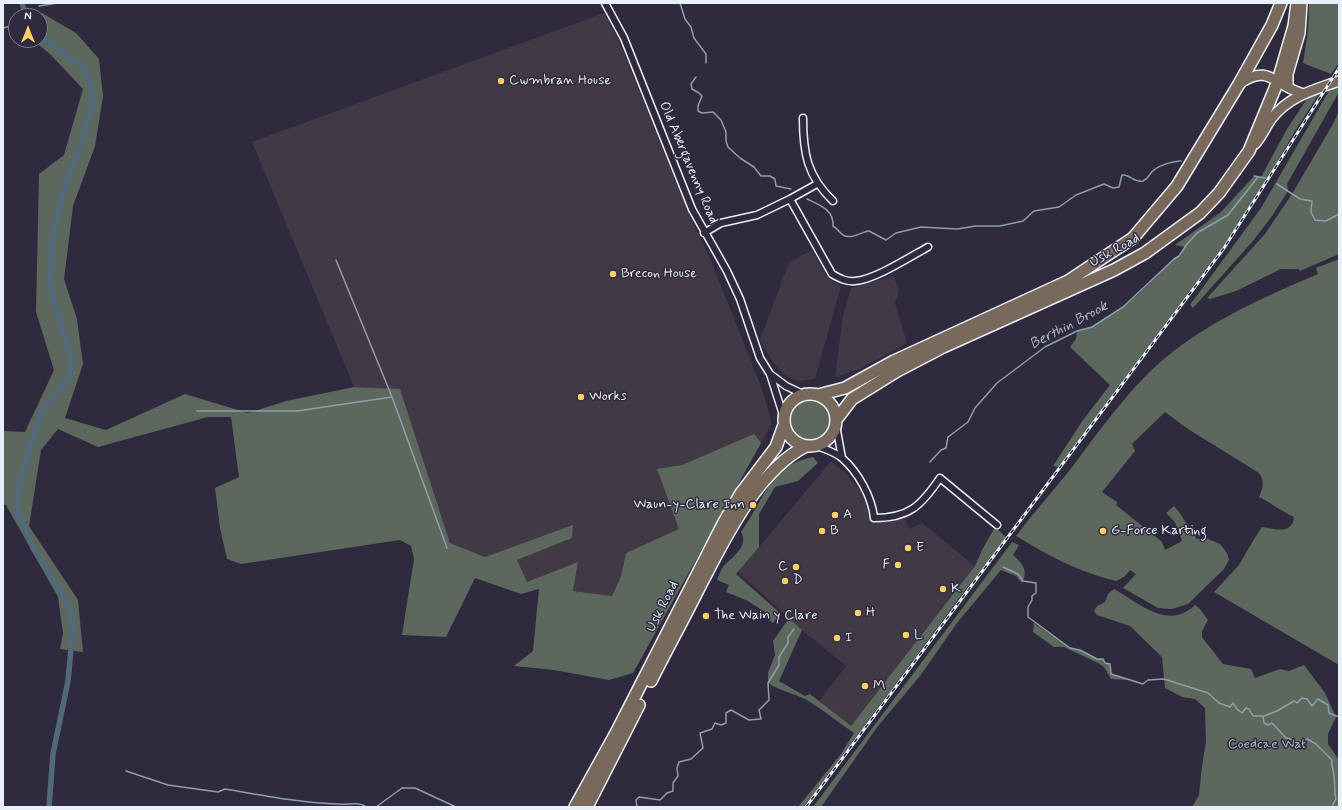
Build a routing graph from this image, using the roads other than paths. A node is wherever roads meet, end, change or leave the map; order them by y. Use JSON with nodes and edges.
{"nodes":[{"id":1,"x":605,"y":3,"type":"edge"},
{"id":2,"x":1281,"y":3,"type":"edge"},
{"id":3,"x":1297,"y":3,"type":"edge"},
{"id":4,"x":1302,"y":3,"type":"edge"},
{"id":5,"x":1339,"y":81,"type":"edge"},
{"id":6,"x":1239,"y":84,"type":"junction"},
{"id":7,"x":1283,"y":84,"type":"junction"},
{"id":8,"x":1304,"y":94,"type":"junction"},
{"id":9,"x":803,"y":118,"type":"dead end"},
{"id":10,"x":1249,"y":151,"type":"junction"},
{"id":11,"x":818,"y":184,"type":"junction"},
{"id":12,"x":790,"y":199,"type":"junction"},
{"id":13,"x":833,"y":201,"type":"dead end"},
{"id":14,"x":704,"y":233,"type":"junction"},
{"id":15,"x":928,"y":247,"type":"dead end"},
{"id":16,"x":770,"y":374,"type":"junction"},
{"id":17,"x":805,"y":395,"type":"junction"},
{"id":18,"x":818,"y":395,"type":"junction"},
{"id":19,"x":784,"y":422,"type":"junction"},
{"id":20,"x":836,"y":423,"type":"junction"},
{"id":21,"x":811,"y":446,"type":"junction"},
{"id":22,"x":842,"y":458,"type":"junction"},
{"id":23,"x":997,"y":525,"type":"dead end"},
{"id":24,"x":575,"y":807,"type":"edge"},
{"id":25,"x":587,"y":807,"type":"edge"}],
"edges":[{"from":1,"to":14,"type":"street","name":"Old Abergavenny Road"},
{"from":2,"to":6,"type":"highway","name":"Usk Road"},
{"from":3,"to":7,"type":"highway","name":"Usk Road"},
{"from":4,"to":7,"type":"main road"},
{"from":5,"to":8,"type":"main road"},
{"from":6,"to":7,"type":"main road"},
{"from":6,"to":18,"type":"highway","name":"Usk Road"},
{"from":7,"to":8,"type":"main road"},
{"from":7,"to":10,"type":"highway","name":"Usk Road"},
{"from":8,"to":10,"type":"main road"},
{"from":9,"to":11,"type":"street"},
{"from":10,"to":20,"type":"highway","name":"Usk Road"},
{"from":11,"to":12,"type":"street"},
{"from":11,"to":13,"type":"street"},
{"from":12,"to":14,"type":"street"},
{"from":12,"to":15,"type":"street"},
{"from":14,"to":16,"type":"street","name":"Old Abergavenny Road"},
{"from":16,"to":17,"type":"street"},
{"from":16,"to":19,"type":"street"},
{"from":17,"to":18,"type":"highway"},
{"from":17,"to":19,"type":"highway"},
{"from":18,"to":20,"type":"highway"},
{"from":19,"to":21,"type":"highway"},
{"from":19,"to":24,"type":"highway","name":"Usk Road"},
{"from":20,"to":21,"type":"highway"},
{"from":20,"to":22,"type":"street"},
{"from":21,"to":22,"type":"street"},
{"from":21,"to":25,"type":"highway","name":"Usk Road"},
{"from":22,"to":23,"type":"street"}]}
